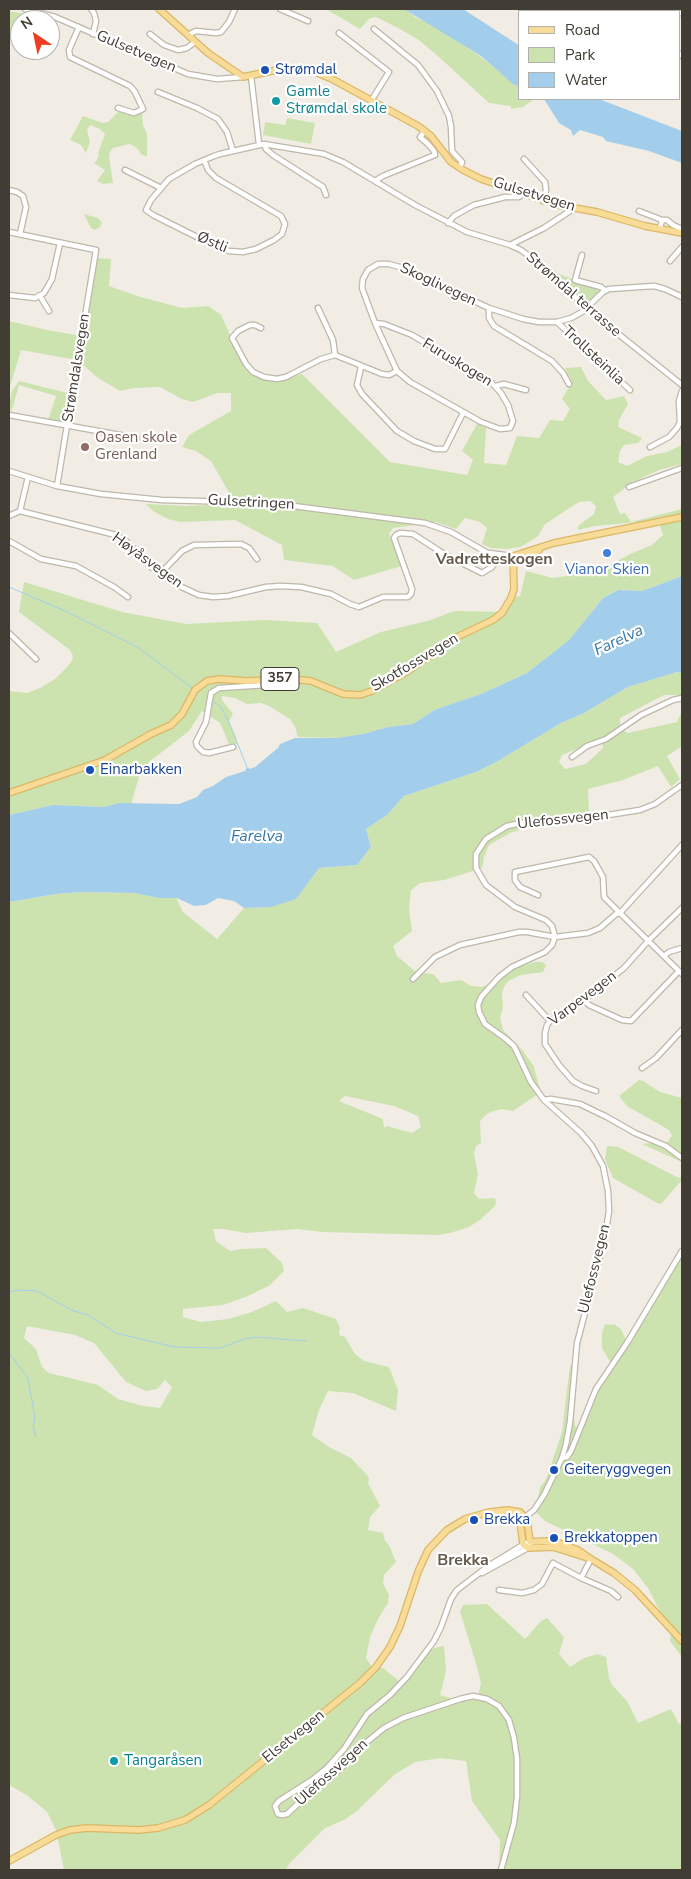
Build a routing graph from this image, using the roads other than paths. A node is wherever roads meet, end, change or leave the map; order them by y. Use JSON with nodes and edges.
{"nodes":[{"id":1,"x":25,"y":9,"type":"edge"},
{"id":2,"x":91,"y":9,"type":"edge"},
{"id":3,"x":159,"y":9,"type":"edge"},
{"id":4,"x":235,"y":9,"type":"edge"},
{"id":5,"x":280,"y":9,"type":"edge"},
{"id":6,"x":308,"y":21,"type":"dead end"},
{"id":7,"x":79,"y":27,"type":"junction"},
{"id":8,"x":374,"y":29,"type":"dead end"},
{"id":9,"x":339,"y":33,"type":"dead end"},
{"id":10,"x":94,"y":34,"type":"junction"},
{"id":11,"x":150,"y":34,"type":"dead end"},
{"id":12,"x":188,"y":35,"type":"junction"},
{"id":13,"x":196,"y":42,"type":"junction"},
{"id":14,"x":251,"y":76,"type":"junction"},
{"id":15,"x":243,"y":77,"type":"junction"},
{"id":16,"x":158,"y":92,"type":"dead end"},
{"id":17,"x":371,"y":101,"type":"junction"},
{"id":18,"x":118,"y":108,"type":"dead end"},
{"id":19,"x":425,"y":130,"type":"junction"},
{"id":20,"x":262,"y":144,"type":"junction"},
{"id":21,"x":233,"y":150,"type":"junction"},
{"id":22,"x":524,"y":159,"type":"dead end"},
{"id":23,"x":204,"y":160,"type":"junction"},
{"id":24,"x":460,"y":168,"type":"junction"},
{"id":25,"x":125,"y":170,"type":"dead end"},
{"id":26,"x":375,"y":181,"type":"junction"},
{"id":27,"x":161,"y":188,"type":"junction"},
{"id":28,"x":9,"y":190,"type":"edge"},
{"id":29,"x":523,"y":194,"type":"junction"},
{"id":30,"x":326,"y":195,"type":"dead end"},
{"id":31,"x":543,"y":201,"type":"junction"},
{"id":32,"x":572,"y":207,"type":"junction"},
{"id":33,"x":146,"y":210,"type":"joint"},
{"id":34,"x":640,"y":211,"type":"dead end"},
{"id":35,"x":662,"y":220,"type":"junction"},
{"id":36,"x":448,"y":223,"type":"junction"},
{"id":37,"x":660,"y":228,"type":"junction"},
{"id":38,"x":682,"y":231,"type":"edge"},
{"id":39,"x":9,"y":232,"type":"edge"},
{"id":40,"x":20,"y":234,"type":"junction"},
{"id":41,"x":60,"y":243,"type":"junction"},
{"id":42,"x":510,"y":244,"type":"junction"},
{"id":43,"x":682,"y":248,"type":"edge"},
{"id":44,"x":582,"y":255,"type":"dead end"},
{"id":45,"x":670,"y":261,"type":"dead end"},
{"id":46,"x":606,"y":290,"type":"junction"},
{"id":47,"x":9,"y":295,"type":"edge"},
{"id":48,"x":40,"y":296,"type":"junction"},
{"id":49,"x":682,"y":297,"type":"edge"},
{"id":50,"x":318,"y":308,"type":"dead end"},
{"id":51,"x":489,"y":308,"type":"junction"},
{"id":52,"x":586,"y":308,"type":"junction"},
{"id":53,"x":49,"y":311,"type":"dead end"},
{"id":54,"x":557,"y":322,"type":"junction"},
{"id":55,"x":375,"y":323,"type":"junction"},
{"id":56,"x":261,"y":328,"type":"dead end"},
{"id":57,"x":335,"y":355,"type":"junction"},
{"id":58,"x":361,"y":367,"type":"junction"},
{"id":59,"x":397,"y":371,"type":"junction"},
{"id":60,"x":570,"y":384,"type":"dead end"},
{"id":61,"x":682,"y":385,"type":"edge"},
{"id":62,"x":496,"y":386,"type":"junction"},
{"id":63,"x":526,"y":390,"type":"dead end"},
{"id":64,"x":630,"y":390,"type":"dead end"},
{"id":65,"x":682,"y":391,"type":"edge"},
{"id":66,"x":463,"y":413,"type":"junction"},
{"id":67,"x":9,"y":415,"type":"edge"},
{"id":68,"x":68,"y":425,"type":"junction"},
{"id":69,"x":138,"y":438,"type":"dead end"},
{"id":70,"x":650,"y":447,"type":"dead end"},
{"id":71,"x":682,"y":468,"type":"edge"},
{"id":72,"x":9,"y":471,"type":"edge"},
{"id":73,"x":28,"y":476,"type":"junction"},
{"id":74,"x":57,"y":486,"type":"junction"},
{"id":75,"x":629,"y":487,"type":"dead end"},
{"id":76,"x":20,"y":511,"type":"junction"},
{"id":77,"x":9,"y":516,"type":"edge"},
{"id":78,"x":682,"y":517,"type":"edge"},
{"id":79,"x":9,"y":541,"type":"edge"},
{"id":80,"x":499,"y":557,"type":"junction"},
{"id":81,"x":257,"y":559,"type":"dead end"},
{"id":82,"x":514,"y":559,"type":"junction"},
{"id":83,"x":160,"y":574,"type":"junction"},
{"id":84,"x":128,"y":598,"type":"dead end"},
{"id":85,"x":9,"y":633,"type":"edge"},
{"id":86,"x":36,"y":659,"type":"dead end"},
{"id":87,"x":292,"y":679,"type":"junction"},
{"id":88,"x":682,"y":698,"type":"edge"},
{"id":89,"x":233,"y":747,"type":"dead end"},
{"id":90,"x":572,"y":756,"type":"dead end"},
{"id":91,"x":682,"y":785,"type":"edge"},
{"id":92,"x":9,"y":793,"type":"edge"},
{"id":93,"x":682,"y":845,"type":"edge"},
{"id":94,"x":538,"y":895,"type":"dead end"},
{"id":95,"x":682,"y":908,"type":"edge"},
{"id":96,"x":620,"y":913,"type":"junction"},
{"id":97,"x":555,"y":937,"type":"junction"},
{"id":98,"x":649,"y":940,"type":"junction"},
{"id":99,"x":682,"y":948,"type":"edge"},
{"id":100,"x":664,"y":956,"type":"junction"},
{"id":101,"x":680,"y":973,"type":"edge"},
{"id":102,"x":413,"y":979,"type":"dead end"},
{"id":103,"x":526,"y":995,"type":"dead end"},
{"id":104,"x":584,"y":1000,"type":"junction"},
{"id":105,"x":550,"y":1021,"type":"junction"},
{"id":106,"x":681,"y":1033,"type":"edge"},
{"id":107,"x":642,"y":1068,"type":"dead end"},
{"id":108,"x":596,"y":1091,"type":"dead end"},
{"id":109,"x":544,"y":1100,"type":"junction"},
{"id":110,"x":682,"y":1158,"type":"edge"},
{"id":111,"x":682,"y":1251,"type":"edge"},
{"id":112,"x":562,"y":1458,"type":"junction"},
{"id":113,"x":523,"y":1519,"type":"junction"},
{"id":114,"x":527,"y":1545,"type":"junction"},
{"id":115,"x":591,"y":1559,"type":"junction"},
{"id":116,"x":581,"y":1578,"type":"junction"},
{"id":117,"x":499,"y":1590,"type":"dead end"},
{"id":118,"x":618,"y":1597,"type":"dead end"},
{"id":119,"x":682,"y":1641,"type":"edge"},
{"id":120,"x":9,"y":1861,"type":"edge"},
{"id":121,"x":500,"y":1870,"type":"edge"}],
"edges":[{"from":1,"to":7,"type":"street","name":"Gulsetvegen"},
{"from":2,"to":10,"type":"street"},
{"from":3,"to":12,"type":"main road"},
{"from":4,"to":12,"type":"street"},
{"from":5,"to":6,"type":"street"},
{"from":7,"to":10,"type":"street","name":"Gulsetvegen"},
{"from":7,"to":18,"type":"street"},
{"from":8,"to":24,"type":"street"},
{"from":9,"to":17,"type":"street"},
{"from":10,"to":15,"type":"street","name":"Gulsetvegen"},
{"from":11,"to":13,"type":"street"},
{"from":12,"to":13,"type":"main road"},
{"from":13,"to":15,"type":"main road"},
{"from":14,"to":15,"type":"main road","name":"Gulsetvegen"},
{"from":14,"to":17,"type":"main road","name":"Gulsetvegen"},
{"from":14,"to":20,"type":"street"},
{"from":16,"to":21,"type":"street"},
{"from":17,"to":19,"type":"main road","name":"Gulsetvegen"},
{"from":19,"to":24,"type":"main road","name":"Gulsetvegen"},
{"from":19,"to":26,"type":"street"},
{"from":20,"to":21,"type":"street","name":"Strømdal terrasse"},
{"from":20,"to":26,"type":"street","name":"Strømdal terrasse"},
{"from":20,"to":30,"type":"street"},
{"from":21,"to":23,"type":"street","name":"Strømdal terrasse"},
{"from":22,"to":31,"type":"street"},
{"from":23,"to":27,"type":"street","name":"Strømdal terrasse"},
{"from":23,"to":33,"type":"street","name":"Østli"},
{"from":24,"to":29,"type":"main road","name":"Gulsetvegen"},
{"from":25,"to":27,"type":"street"},
{"from":26,"to":36,"type":"street","name":"Strømdal terrasse"},
{"from":27,"to":33,"type":"street","name":"Strømdal terrasse"},
{"from":28,"to":40,"type":"street"},
{"from":29,"to":31,"type":"main road","name":"Gulsetvegen"},
{"from":29,"to":36,"type":"street"},
{"from":31,"to":32,"type":"main road","name":"Gulsetvegen"},
{"from":32,"to":37,"type":"main road","name":"Gulsetvegen"},
{"from":32,"to":42,"type":"street"},
{"from":34,"to":35,"type":"street","name":"Gulsetvegen"},
{"from":35,"to":37,"type":"street"},
{"from":35,"to":38,"type":"street","name":"Gulsetvegen"},
{"from":36,"to":42,"type":"street","name":"Strømdal terrasse"},
{"from":37,"to":38,"type":"main road","name":"Gulsetvegen"},
{"from":39,"to":40,"type":"street"},
{"from":40,"to":41,"type":"street"},
{"from":41,"to":48,"type":"street"},
{"from":41,"to":68,"type":"street","name":"Strømdalsvegen"},
{"from":42,"to":52,"type":"street","name":"Strømdal terrasse"},
{"from":43,"to":45,"type":"street"},
{"from":44,"to":46,"type":"street"},
{"from":46,"to":49,"type":"street"},
{"from":46,"to":52,"type":"street","name":"Skoglivegen"},
{"from":47,"to":48,"type":"street"},
{"from":48,"to":53,"type":"street"},
{"from":50,"to":57,"type":"street"},
{"from":51,"to":54,"type":"street","name":"Skoglivegen"},
{"from":51,"to":55,"type":"street","name":"Skoglivegen"},
{"from":51,"to":60,"type":"street"},
{"from":52,"to":54,"type":"street","name":"Skoglivegen"},
{"from":52,"to":61,"type":"street","name":"Strømdal terrasse"},
{"from":54,"to":64,"type":"street","name":"Trollsteinlia"},
{"from":55,"to":59,"type":"street","name":"Skoglivegen"},
{"from":55,"to":62,"type":"street","name":"Furuskogen"},
{"from":56,"to":57,"type":"street"},
{"from":57,"to":58,"type":"street"},
{"from":58,"to":59,"type":"street"},
{"from":58,"to":66,"type":"street"},
{"from":59,"to":66,"type":"street"},
{"from":62,"to":63,"type":"street"},
{"from":62,"to":66,"type":"street","name":"Furuskogen"},
{"from":65,"to":70,"type":"street"},
{"from":67,"to":68,"type":"street"},
{"from":68,"to":69,"type":"street"},
{"from":68,"to":74,"type":"street","name":"Strømdalsvegen"},
{"from":71,"to":75,"type":"street"},
{"from":72,"to":73,"type":"street","name":"Gulsetringen"},
{"from":73,"to":74,"type":"street","name":"Gulsetringen"},
{"from":73,"to":76,"type":"street"},
{"from":74,"to":80,"type":"street","name":"Gulsetringen"},
{"from":76,"to":77,"type":"street"},
{"from":76,"to":83,"type":"street","name":"Høyåsvegen"},
{"from":78,"to":82,"type":"main road"},
{"from":79,"to":84,"type":"street"},
{"from":80,"to":82,"type":"street"},
{"from":80,"to":83,"type":"street","name":"Høyåsvegen"},
{"from":81,"to":83,"type":"street"},
{"from":82,"to":87,"type":"main road","name":"Skotfossvegen","number":"357"},
{"from":85,"to":86,"type":"street"},
{"from":87,"to":89,"type":"street"},
{"from":87,"to":92,"type":"main road","name":"Skotfossvegen","number":"357"},
{"from":88,"to":90,"type":"street"},
{"from":91,"to":97,"type":"street","name":"Ulefossvegen"},
{"from":93,"to":96,"type":"street"},
{"from":94,"to":96,"type":"street"},
{"from":95,"to":98,"type":"street","name":"Varpevegen"},
{"from":96,"to":97,"type":"street"},
{"from":96,"to":98,"type":"street"},
{"from":97,"to":102,"type":"street"},
{"from":97,"to":109,"type":"street","name":"Ulefossvegen"},
{"from":98,"to":100,"type":"street"},
{"from":98,"to":104,"type":"street","name":"Varpevegen"},
{"from":99,"to":100,"type":"street"},
{"from":100,"to":101,"type":"street"},
{"from":101,"to":104,"type":"street"},
{"from":103,"to":105,"type":"street"},
{"from":104,"to":105,"type":"street","name":"Varpevegen"},
{"from":105,"to":108,"type":"street","name":"Varpevegen"},
{"from":106,"to":107,"type":"street"},
{"from":109,"to":110,"type":"street"},
{"from":109,"to":112,"type":"street","name":"Ulefossvegen"},
{"from":111,"to":112,"type":"street"},
{"from":112,"to":113,"type":"street","name":"Ulefossvegen"},
{"from":113,"to":114,"type":"main road"},
{"from":113,"to":120,"type":"main road","name":"Elsetvegen"},
{"from":114,"to":115,"type":"main road"},
{"from":114,"to":121,"type":"street","name":"Ulefossvegen"},
{"from":115,"to":116,"type":"street"},
{"from":115,"to":119,"type":"main road"},
{"from":116,"to":117,"type":"street"},
{"from":116,"to":118,"type":"street"}]}
